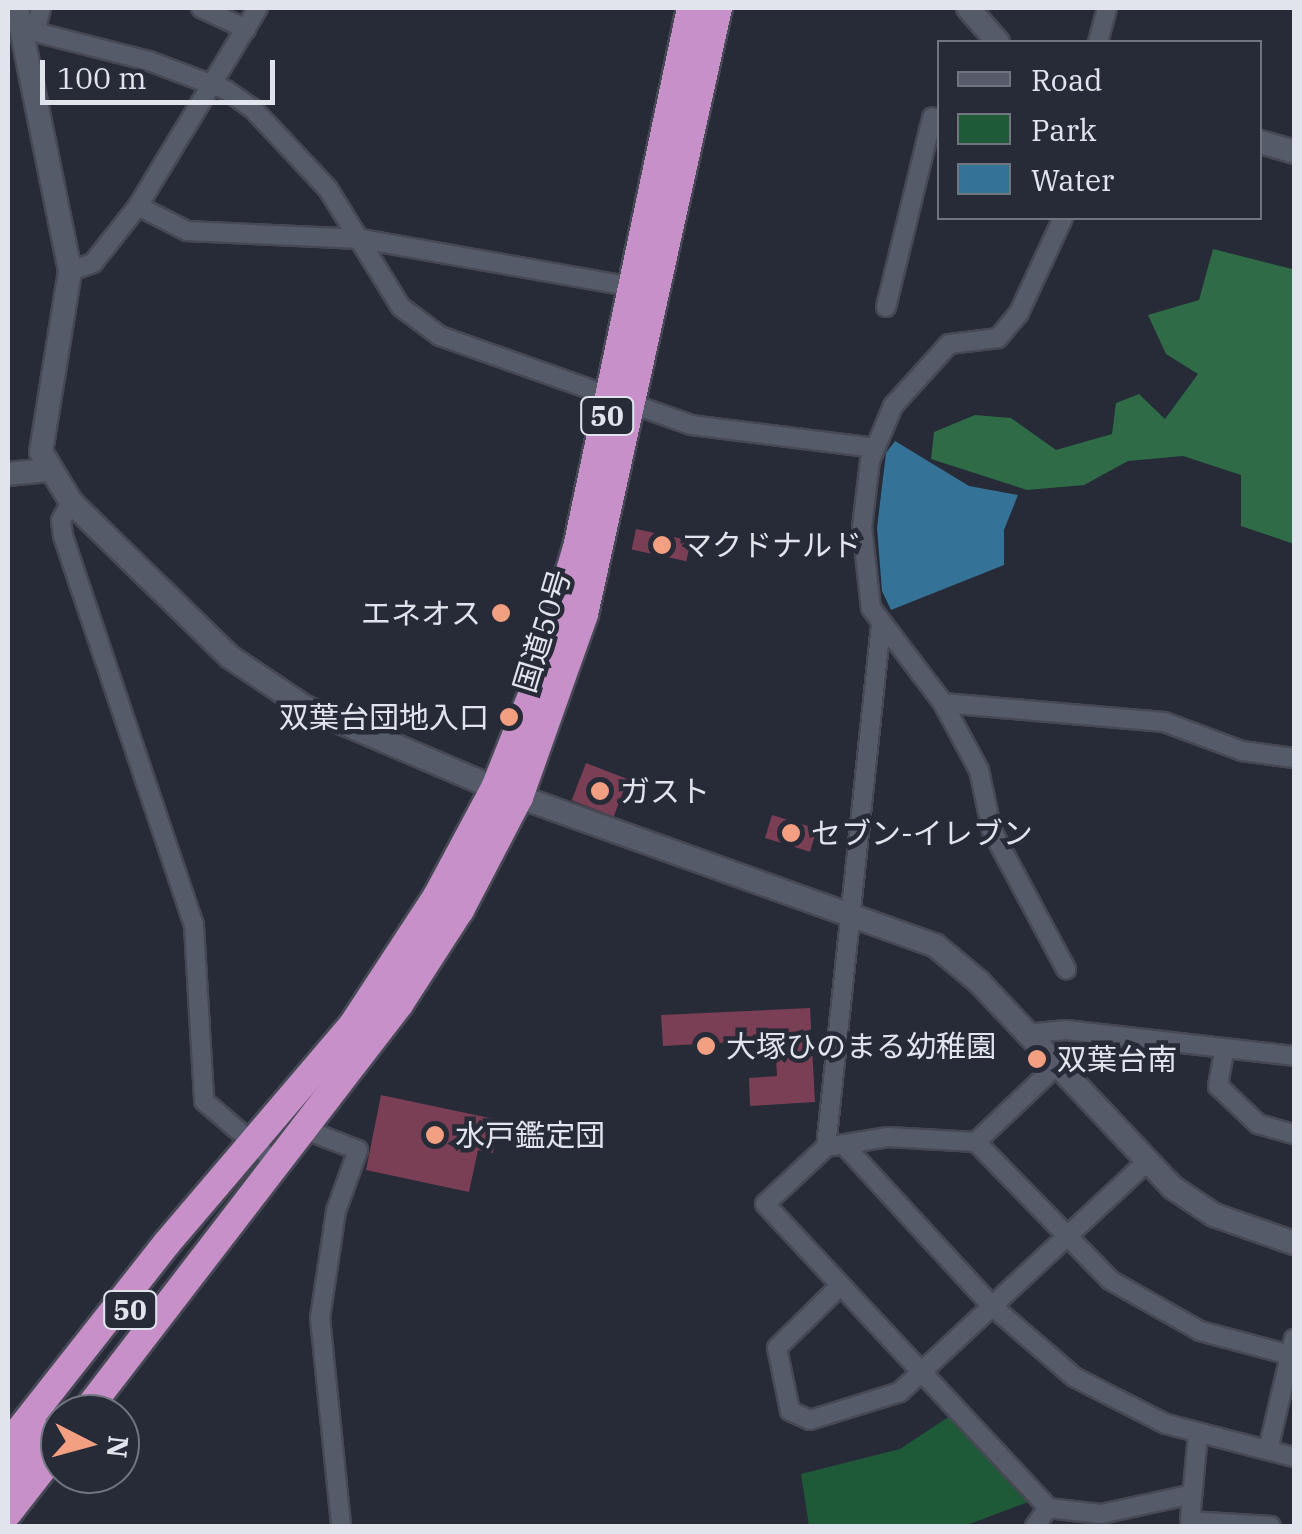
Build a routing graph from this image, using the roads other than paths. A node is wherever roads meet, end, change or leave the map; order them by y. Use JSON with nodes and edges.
{"nodes":[{"id":1,"x":41,"y":8,"type":"edge"},
{"id":2,"x":201,"y":8,"type":"edge"},
{"id":3,"x":258,"y":8,"type":"edge"},
{"id":4,"x":691,"y":8,"type":"edge"},
{"id":5,"x":718,"y":8,"type":"edge"},
{"id":6,"x":968,"y":8,"type":"edge"},
{"id":7,"x":1107,"y":8,"type":"edge"},
{"id":8,"x":20,"y":24,"type":"edge"},
{"id":9,"x":246,"y":29,"type":"junction"},
{"id":10,"x":996,"y":40,"type":"edge"},
{"id":11,"x":1099,"y":40,"type":"edge"},
{"id":12,"x":214,"y":86,"type":"junction"},
{"id":13,"x":937,"y":119,"type":"edge"},
{"id":14,"x":1262,"y":143,"type":"edge"},
{"id":15,"x":1294,"y":152,"type":"edge"},
{"id":16,"x":138,"y":206,"type":"junction"},
{"id":17,"x":1063,"y":220,"type":"edge"},
{"id":18,"x":361,"y":239,"type":"junction"},
{"id":19,"x":70,"y":272,"type":"junction"},
{"id":20,"x":634,"y":288,"type":"junction"},
{"id":21,"x":886,"y":306,"type":"dead end"},
{"id":22,"x":622,"y":400,"type":"junction"},
{"id":23,"x":875,"y":448,"type":"junction"},
{"id":24,"x":48,"y":470,"type":"junction"},
{"id":25,"x":8,"y":474,"type":"edge"},
{"id":26,"x":71,"y":502,"type":"junction"},
{"id":27,"x":881,"y":625,"type":"junction"},
{"id":28,"x":943,"y":703,"type":"junction"},
{"id":29,"x":1294,"y":758,"type":"edge"},
{"id":30,"x":507,"y":792,"type":"junction"},
{"id":31,"x":851,"y":913,"type":"junction"},
{"id":32,"x":1066,"y":969,"type":"dead end"},
{"id":33,"x":1026,"y":1034,"type":"junction"},
{"id":34,"x":1224,"y":1052,"type":"junction"},
{"id":35,"x":1294,"y":1056,"type":"edge"},
{"id":36,"x":1056,"y":1066,"type":"junction"},
{"id":37,"x":304,"y":1129,"type":"junction"},
{"id":38,"x":1294,"y":1134,"type":"edge"},
{"id":39,"x":976,"y":1142,"type":"junction"},
{"id":40,"x":834,"y":1145,"type":"junction"},
{"id":41,"x":266,"y":1154,"type":"junction"},
{"id":42,"x":1147,"y":1162,"type":"junction"},
{"id":43,"x":224,"y":1178,"type":"junction"},
{"id":44,"x":251,"y":1197,"type":"junction"},
{"id":45,"x":1066,"y":1239,"type":"junction"},
{"id":46,"x":1294,"y":1243,"type":"edge"},
{"id":47,"x":840,"y":1286,"type":"junction"},
{"id":48,"x":993,"y":1307,"type":"junction"},
{"id":49,"x":1293,"y":1350,"type":"edge"},
{"id":50,"x":921,"y":1373,"type":"junction"},
{"id":51,"x":99,"y":1394,"type":"edge"},
{"id":52,"x":123,"y":1394,"type":"edge"},
{"id":53,"x":1198,"y":1434,"type":"junction"},
{"id":54,"x":8,"y":1446,"type":"edge"},
{"id":55,"x":1268,"y":1450,"type":"junction"},
{"id":56,"x":1294,"y":1457,"type":"edge"},
{"id":57,"x":40,"y":1472,"type":"edge"},
{"id":58,"x":8,"y":1475,"type":"edge"},
{"id":59,"x":47,"y":1494,"type":"edge"},
{"id":60,"x":1190,"y":1495,"type":"junction"},
{"id":61,"x":1048,"y":1508,"type":"junction"},
{"id":62,"x":8,"y":1513,"type":"edge"},
{"id":63,"x":22,"y":1526,"type":"edge"},
{"id":64,"x":341,"y":1526,"type":"edge"},
{"id":65,"x":1035,"y":1526,"type":"edge"},
{"id":66,"x":1271,"y":1526,"type":"edge"}],
"edges":[{"from":1,"to":8,"type":"street"},
{"from":2,"to":9,"type":"street"},
{"from":3,"to":9,"type":"street"},
{"from":4,"to":20,"type":"highway","name":"国道50号","number":"50"},
{"from":5,"to":22,"type":"highway","name":"国道50号","number":"50"},
{"from":6,"to":10,"type":"street"},
{"from":7,"to":11,"type":"street"},
{"from":8,"to":12,"type":"street"},
{"from":8,"to":19,"type":"street"},
{"from":9,"to":12,"type":"street"},
{"from":12,"to":16,"type":"street"},
{"from":12,"to":18,"type":"street"},
{"from":13,"to":21,"type":"street"},
{"from":14,"to":15,"type":"street"},
{"from":16,"to":18,"type":"street"},
{"from":16,"to":19,"type":"street"},
{"from":17,"to":23,"type":"street"},
{"from":18,"to":20,"type":"street"},
{"from":18,"to":22,"type":"street"},
{"from":19,"to":24,"type":"street"},
{"from":20,"to":22,"type":"highway","name":"国道50号","number":"50"},
{"from":22,"to":23,"type":"street"},
{"from":22,"to":30,"type":"highway","name":"国道50号","number":"50"},
{"from":23,"to":27,"type":"street"},
{"from":24,"to":25,"type":"street"},
{"from":24,"to":26,"type":"street"},
{"from":26,"to":30,"type":"street"},
{"from":26,"to":41,"type":"street"},
{"from":27,"to":28,"type":"street"},
{"from":27,"to":31,"type":"street"},
{"from":28,"to":29,"type":"street"},
{"from":28,"to":32,"type":"street"},
{"from":30,"to":31,"type":"street"},
{"from":30,"to":37,"type":"highway","name":"国道50号","number":"50"},
{"from":30,"to":41,"type":"highway","name":"国道50号","number":"50"},
{"from":31,"to":33,"type":"street"},
{"from":31,"to":40,"type":"street"},
{"from":33,"to":34,"type":"street"},
{"from":33,"to":36,"type":"street"},
{"from":34,"to":35,"type":"street"},
{"from":34,"to":38,"type":"street"},
{"from":36,"to":39,"type":"street"},
{"from":36,"to":42,"type":"street"},
{"from":37,"to":41,"type":"highway","name":"国道50号","number":"50"},
{"from":37,"to":64,"type":"street"},
{"from":39,"to":40,"type":"street"},
{"from":39,"to":45,"type":"street"},
{"from":40,"to":47,"type":"street"},
{"from":40,"to":48,"type":"street"},
{"from":41,"to":43,"type":"highway","name":"国道50号","number":"50"},
{"from":41,"to":44,"type":"highway","name":"国道50号","number":"50"},
{"from":42,"to":45,"type":"street"},
{"from":42,"to":46,"type":"street"},
{"from":43,"to":54,"type":"highway"},
{"from":43,"to":58,"type":"highway","number":"50"},
{"from":44,"to":51,"type":"highway","number":"50"},
{"from":44,"to":52,"type":"highway"},
{"from":45,"to":48,"type":"street"},
{"from":45,"to":49,"type":"street"},
{"from":47,"to":50,"type":"street"},
{"from":47,"to":50,"type":"street"},
{"from":48,"to":50,"type":"street"},
{"from":48,"to":53,"type":"street"},
{"from":49,"to":55,"type":"street"},
{"from":50,"to":61,"type":"street"},
{"from":53,"to":55,"type":"street"},
{"from":53,"to":60,"type":"street"},
{"from":55,"to":56,"type":"street"},
{"from":57,"to":62,"type":"highway"},
{"from":59,"to":63,"type":"highway"},
{"from":60,"to":61,"type":"street"},
{"from":60,"to":66,"type":"street"},
{"from":61,"to":65,"type":"street"}]}
